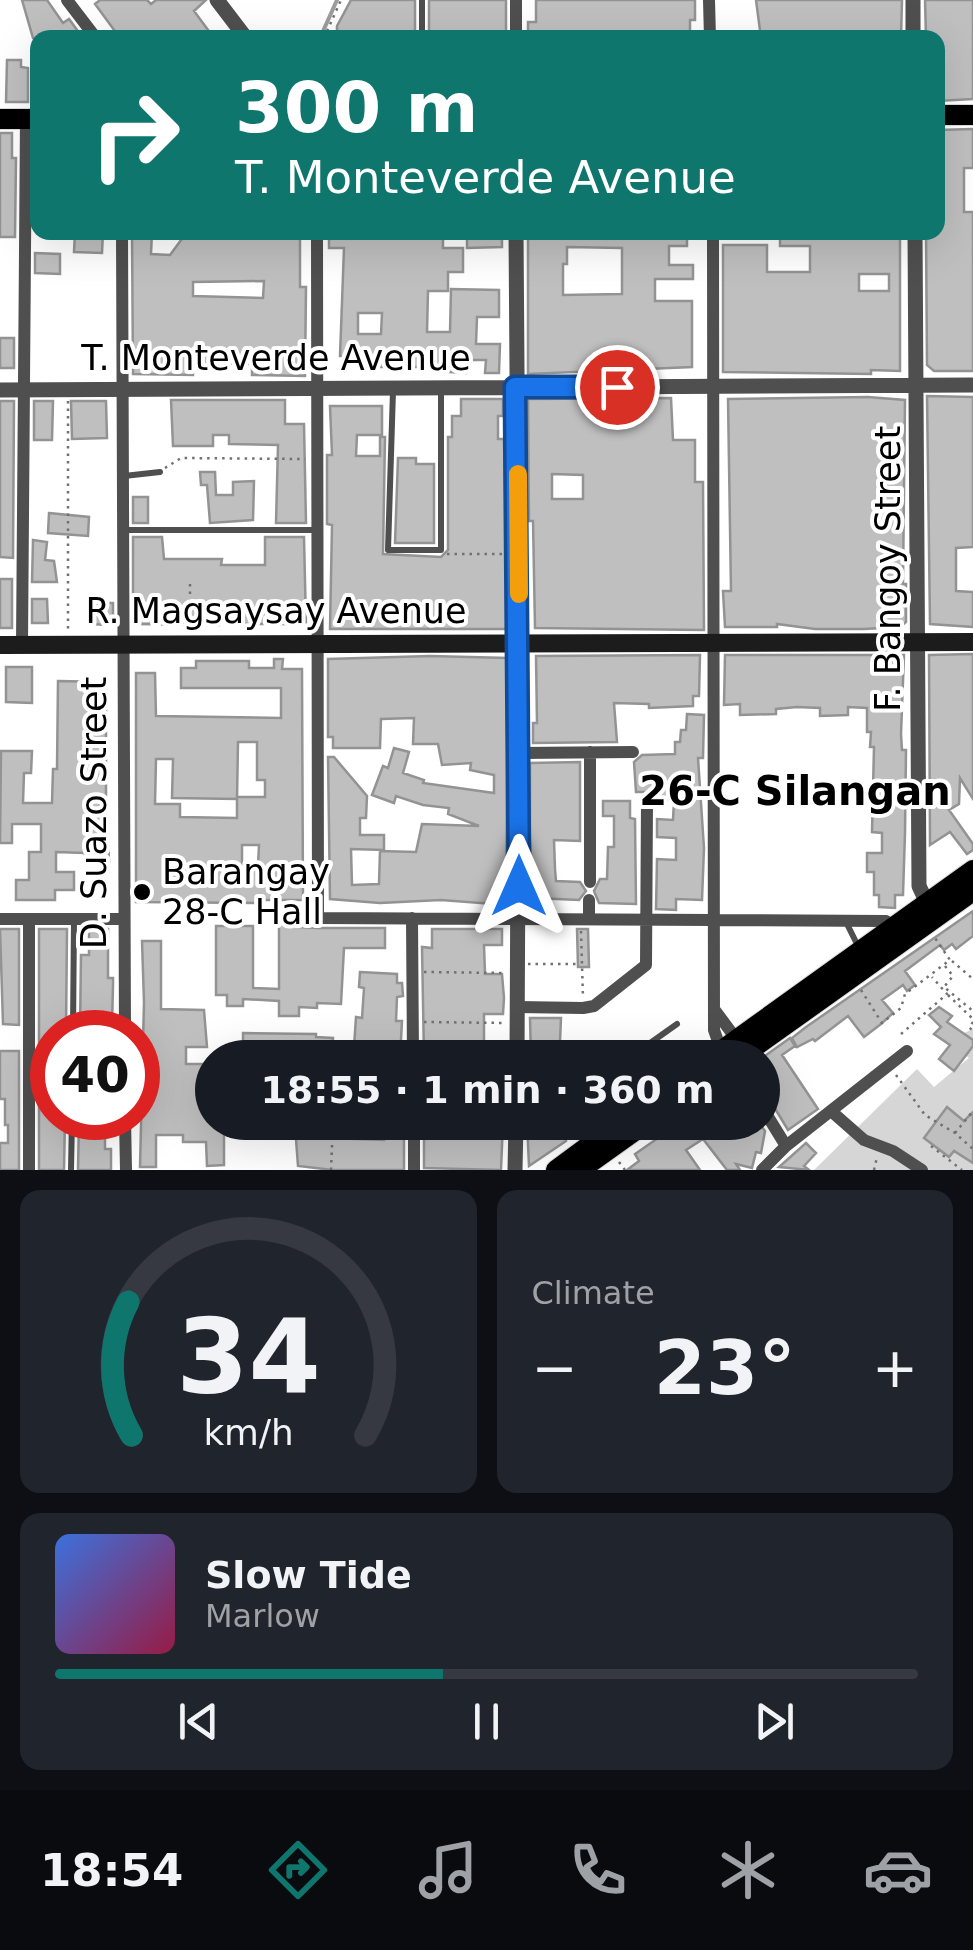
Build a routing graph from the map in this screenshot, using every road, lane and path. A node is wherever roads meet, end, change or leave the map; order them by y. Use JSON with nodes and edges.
{"nodes":[{"id":1,"x":68,"y":0,"type":"edge"},
{"id":2,"x":217,"y":0,"type":"edge"},
{"id":3,"x":342,"y":0,"type":"edge"},
{"id":4,"x":422,"y":0,"type":"edge"},
{"id":5,"x":516,"y":0,"type":"edge"},
{"id":6,"x":710,"y":0,"type":"edge"},
{"id":7,"x":913,"y":0,"type":"edge"},
{"id":8,"x":90,"y":30,"type":"edge"},
{"id":9,"x":240,"y":30,"type":"edge"},
{"id":10,"x":328,"y":30,"type":"edge"},
{"id":11,"x":422,"y":30,"type":"edge"},
{"id":12,"x":516,"y":30,"type":"edge"},
{"id":13,"x":710,"y":30,"type":"edge"},
{"id":14,"x":914,"y":30,"type":"edge"},
{"id":15,"x":945,"y":115,"type":"edge"},
{"id":16,"x":973,"y":115,"type":"edge"},
{"id":17,"x":30,"y":118,"type":"edge"},
{"id":18,"x":0,"y":119,"type":"edge"},
{"id":19,"x":30,"y":172,"type":"edge"},
{"id":20,"x":122,"y":240,"type":"edge"},
{"id":21,"x":317,"y":240,"type":"edge"},
{"id":22,"x":516,"y":240,"type":"edge"},
{"id":23,"x":713,"y":240,"type":"edge"},
{"id":24,"x":915,"y":240,"type":"edge"},
{"id":25,"x":973,"y":385,"type":"edge"},
{"id":26,"x":715,"y":386,"type":"junction"},
{"id":27,"x":917,"y":386,"type":"junction"},
{"id":28,"x":515,"y":387,"type":"junction"},
{"id":29,"x":317,"y":388,"type":"junction"},
{"id":30,"x":393,"y":388,"type":"junction"},
{"id":31,"x":442,"y":388,"type":"junction"},
{"id":32,"x":121,"y":389,"type":"junction"},
{"id":33,"x":0,"y":390,"type":"edge"},
{"id":34,"x":22,"y":390,"type":"junction"},
{"id":35,"x":68,"y":390,"type":"junction"},
{"id":36,"x":317,"y":458,"type":"junction"},
{"id":37,"x":160,"y":472,"type":"joint"},
{"id":38,"x":122,"y":476,"type":"junction"},
{"id":39,"x":122,"y":530,"type":"junction"},
{"id":40,"x":318,"y":530,"type":"junction"},
{"id":41,"x":440,"y":550,"type":"junction"},
{"id":42,"x":519,"y":554,"type":"junction"},
{"id":43,"x":190,"y":584,"type":"dead end"},
{"id":44,"x":919,"y":642,"type":"junction"},
{"id":45,"x":973,"y":642,"type":"edge"},
{"id":46,"x":318,"y":643,"type":"junction"},
{"id":47,"x":520,"y":643,"type":"junction"},
{"id":48,"x":68,"y":644,"type":"junction"},
{"id":49,"x":124,"y":644,"type":"junction"},
{"id":50,"x":714,"y":644,"type":"junction"},
{"id":51,"x":0,"y":645,"type":"edge"},
{"id":52,"x":22,"y":645,"type":"junction"},
{"id":53,"x":191,"y":645,"type":"junction"},
{"id":54,"x":590,"y":752,"type":"junction"},
{"id":55,"x":633,"y":752,"type":"dead end"},
{"id":56,"x":519,"y":753,"type":"junction"},
{"id":57,"x":647,"y":802,"type":"dead end"},
{"id":58,"x":973,"y":870,"type":"edge"},
{"id":59,"x":590,"y":882,"type":"dead end"},
{"id":60,"x":973,"y":891,"type":"edge"},
{"id":61,"x":590,"y":900,"type":"dead end"},
{"id":62,"x":927,"y":903,"type":"junction"},
{"id":63,"x":412,"y":918,"type":"junction"},
{"id":64,"x":0,"y":919,"type":"edge"},
{"id":65,"x":29,"y":919,"type":"junction"},
{"id":66,"x":74,"y":919,"type":"junction"},
{"id":67,"x":124,"y":919,"type":"junction"},
{"id":68,"x":518,"y":919,"type":"junction"},
{"id":69,"x":585,"y":919,"type":"junction"},
{"id":70,"x":647,"y":920,"type":"junction"},
{"id":71,"x":714,"y":920,"type":"junction"},
{"id":72,"x":845,"y":920,"type":"junction"},
{"id":73,"x":926,"y":925,"type":"junction"},
{"id":74,"x":894,"y":926,"type":"junction"},
{"id":75,"x":860,"y":951,"type":"junction"},
{"id":76,"x":950,"y":960,"type":"junction"},
{"id":77,"x":582,"y":964,"type":"junction"},
{"id":78,"x":944,"y":965,"type":"junction"},
{"id":79,"x":518,"y":969,"type":"junction"},
{"id":80,"x":412,"y":972,"type":"junction"},
{"id":81,"x":932,"y":976,"type":"junction"},
{"id":82,"x":852,"y":978,"type":"junction"},
{"id":83,"x":973,"y":979,"type":"edge"},
{"id":84,"x":944,"y":988,"type":"junction"},
{"id":85,"x":947,"y":994,"type":"junction"},
{"id":86,"x":584,"y":1008,"type":"junction"},
{"id":87,"x":73,"y":1010,"type":"edge"},
{"id":88,"x":124,"y":1010,"type":"edge"},
{"id":89,"x":973,"y":1011,"type":"edge"},
{"id":90,"x":517,"y":1015,"type":"junction"},
{"id":91,"x":973,"y":1021,"type":"edge"},
{"id":92,"x":413,"y":1022,"type":"junction"},
{"id":93,"x":677,"y":1024,"type":"dead end"},
{"id":94,"x":973,"y":1031,"type":"edge"},
{"id":95,"x":901,"y":1034,"type":"dead end"},
{"id":96,"x":413,"y":1040,"type":"edge"},
{"id":97,"x":516,"y":1040,"type":"edge"},
{"id":98,"x":654,"y":1040,"type":"edge"},
{"id":99,"x":716,"y":1040,"type":"edge"},
{"id":100,"x":742,"y":1040,"type":"edge"},
{"id":101,"x":746,"y":1040,"type":"edge"},
{"id":102,"x":907,"y":1051,"type":"dead end"},
{"id":103,"x":889,"y":1066,"type":"junction"},
{"id":104,"x":973,"y":1110,"type":"edge"},
{"id":105,"x":831,"y":1111,"type":"junction"},
{"id":106,"x":967,"y":1118,"type":"junction"},
{"id":107,"x":973,"y":1123,"type":"edge"},
{"id":108,"x":955,"y":1133,"type":"junction"},
{"id":109,"x":780,"y":1136,"type":"edge"},
{"id":110,"x":72,"y":1140,"type":"edge"},
{"id":111,"x":125,"y":1140,"type":"edge"},
{"id":112,"x":332,"y":1140,"type":"edge"},
{"id":113,"x":414,"y":1140,"type":"edge"},
{"id":114,"x":516,"y":1140,"type":"edge"},
{"id":115,"x":597,"y":1140,"type":"edge"},
{"id":116,"x":622,"y":1140,"type":"edge"},
{"id":117,"x":786,"y":1146,"type":"junction"},
{"id":118,"x":931,"y":1146,"type":"dead end"},
{"id":119,"x":973,"y":1149,"type":"edge"},
{"id":120,"x":28,"y":1170,"type":"edge"},
{"id":121,"x":71,"y":1170,"type":"edge"},
{"id":122,"x":126,"y":1170,"type":"edge"},
{"id":123,"x":331,"y":1170,"type":"edge"},
{"id":124,"x":414,"y":1170,"type":"edge"},
{"id":125,"x":515,"y":1170,"type":"edge"},
{"id":126,"x":556,"y":1170,"type":"edge"},
{"id":127,"x":580,"y":1170,"type":"edge"},
{"id":128,"x":762,"y":1170,"type":"edge"},
{"id":129,"x":922,"y":1170,"type":"edge"},
{"id":130,"x":962,"y":1170,"type":"edge"}],
"edges":[{"from":1,"to":8,"type":"street"},
{"from":2,"to":9,"type":"street"},
{"from":3,"to":10,"type":"path"},
{"from":4,"to":11,"type":"lane"},
{"from":5,"to":12,"type":"street"},
{"from":6,"to":13,"type":"street"},
{"from":7,"to":14,"type":"street"},
{"from":15,"to":16,"type":"main road"},
{"from":17,"to":18,"type":"main road"},
{"from":19,"to":34,"type":"street"},
{"from":20,"to":32,"type":"street","name":"D. Suazo Street"},
{"from":21,"to":29,"type":"street"},
{"from":22,"to":28,"type":"street"},
{"from":23,"to":26,"type":"street"},
{"from":24,"to":27,"type":"street","name":"F. Bangoy Street"},
{"from":25,"to":27,"type":"street","name":"T. Monteverde Avenue"},
{"from":26,"to":27,"type":"street","name":"T. Monteverde Avenue"},
{"from":26,"to":28,"type":"street","name":"T. Monteverde Avenue"},
{"from":26,"to":50,"type":"street"},
{"from":27,"to":44,"type":"street","name":"F. Bangoy Street"},
{"from":28,"to":31,"type":"street","name":"T. Monteverde Avenue"},
{"from":28,"to":42,"type":"street"},
{"from":29,"to":30,"type":"street","name":"T. Monteverde Avenue"},
{"from":29,"to":32,"type":"street","name":"T. Monteverde Avenue"},
{"from":29,"to":36,"type":"street"},
{"from":30,"to":31,"type":"street","name":"T. Monteverde Avenue"},
{"from":30,"to":41,"type":"lane"},
{"from":31,"to":41,"type":"lane"},
{"from":32,"to":35,"type":"street","name":"T. Monteverde Avenue"},
{"from":32,"to":38,"type":"street","name":"D. Suazo Street"},
{"from":33,"to":34,"type":"street","name":"T. Monteverde Avenue"},
{"from":34,"to":35,"type":"street","name":"T. Monteverde Avenue"},
{"from":34,"to":52,"type":"street"},
{"from":35,"to":48,"type":"path"},
{"from":36,"to":37,"type":"path"},
{"from":36,"to":40,"type":"street"},
{"from":37,"to":38,"type":"lane"},
{"from":38,"to":39,"type":"street","name":"D. Suazo Street"},
{"from":39,"to":40,"type":"lane"},
{"from":39,"to":49,"type":"street","name":"D. Suazo Street"},
{"from":40,"to":46,"type":"street"},
{"from":41,"to":42,"type":"path"},
{"from":42,"to":47,"type":"street"},
{"from":43,"to":53,"type":"path"},
{"from":44,"to":45,"type":"main road","name":"R. Magsaysay Avenue"},
{"from":44,"to":50,"type":"main road","name":"R. Magsaysay Avenue"},
{"from":44,"to":62,"type":"street","name":"F. Bangoy Street"},
{"from":46,"to":47,"type":"main road","name":"R. Magsaysay Avenue"},
{"from":46,"to":53,"type":"main road","name":"R. Magsaysay Avenue"},
{"from":46,"to":63,"type":"street"},
{"from":47,"to":50,"type":"main road","name":"R. Magsaysay Avenue"},
{"from":47,"to":56,"type":"street"},
{"from":48,"to":49,"type":"main road","name":"R. Magsaysay Avenue"},
{"from":48,"to":52,"type":"main road","name":"R. Magsaysay Avenue"},
{"from":49,"to":53,"type":"main road","name":"R. Magsaysay Avenue"},
{"from":49,"to":67,"type":"street","name":"D. Suazo Street"},
{"from":50,"to":71,"type":"street"},
{"from":51,"to":52,"type":"main road","name":"R. Magsaysay Avenue"},
{"from":54,"to":55,"type":"street"},
{"from":54,"to":56,"type":"street"},
{"from":54,"to":59,"type":"street"},
{"from":56,"to":68,"type":"street"},
{"from":57,"to":70,"type":"street"},
{"from":58,"to":62,"type":"main road"},
{"from":60,"to":73,"type":"main road"},
{"from":61,"to":69,"type":"street"},
{"from":62,"to":74,"type":"main road"},
{"from":63,"to":68,"type":"street"},
{"from":63,"to":80,"type":"street"},
{"from":64,"to":65,"type":"street"},
{"from":65,"to":66,"type":"street"},
{"from":65,"to":120,"type":"street"},
{"from":66,"to":67,"type":"street"},
{"from":66,"to":87,"type":"lane"},
{"from":67,"to":88,"type":"street","name":"D. Suazo Street"},
{"from":68,"to":69,"type":"street"},
{"from":68,"to":79,"type":"street"},
{"from":69,"to":70,"type":"street"},
{"from":69,"to":77,"type":"path"},
{"from":70,"to":71,"type":"street"},
{"from":70,"to":86,"type":"street"},
{"from":71,"to":72,"type":"street"},
{"from":71,"to":99,"type":"street"},
{"from":72,"to":74,"type":"street"},
{"from":72,"to":75,"type":"lane"},
{"from":73,"to":76,"type":"path"},
{"from":73,"to":82,"type":"main road"},
{"from":74,"to":75,"type":"main road"},
{"from":75,"to":100,"type":"main road"},
{"from":76,"to":78,"type":"path"},
{"from":76,"to":83,"type":"path"},
{"from":77,"to":79,"type":"path"},
{"from":77,"to":86,"type":"path"},
{"from":78,"to":81,"type":"path"},
{"from":78,"to":84,"type":"path"},
{"from":79,"to":80,"type":"path"},
{"from":79,"to":90,"type":"street"},
{"from":80,"to":92,"type":"street"},
{"from":81,"to":82,"type":"path"},
{"from":81,"to":84,"type":"path"},
{"from":82,"to":101,"type":"main road"},
{"from":84,"to":85,"type":"path"},
{"from":84,"to":89,"type":"path"},
{"from":85,"to":91,"type":"path"},
{"from":85,"to":95,"type":"path"},
{"from":86,"to":90,"type":"street"},
{"from":90,"to":92,"type":"path"},
{"from":90,"to":97,"type":"street"},
{"from":91,"to":94,"type":"path"},
{"from":92,"to":96,"type":"street"},
{"from":93,"to":98,"type":"lane"},
{"from":102,"to":103,"type":"street"},
{"from":103,"to":105,"type":"street"},
{"from":103,"to":108,"type":"path"},
{"from":104,"to":106,"type":"path"},
{"from":105,"to":117,"type":"street"},
{"from":105,"to":129,"type":"street"},
{"from":106,"to":107,"type":"path"},
{"from":106,"to":108,"type":"path"},
{"from":108,"to":119,"type":"path"},
{"from":109,"to":117,"type":"street"},
{"from":110,"to":121,"type":"lane"},
{"from":111,"to":122,"type":"street"},
{"from":112,"to":123,"type":"path"},
{"from":113,"to":124,"type":"street"},
{"from":114,"to":125,"type":"street"},
{"from":115,"to":126,"type":"main road"},
{"from":116,"to":127,"type":"main road"},
{"from":117,"to":128,"type":"street"},
{"from":118,"to":130,"type":"path"}]}
